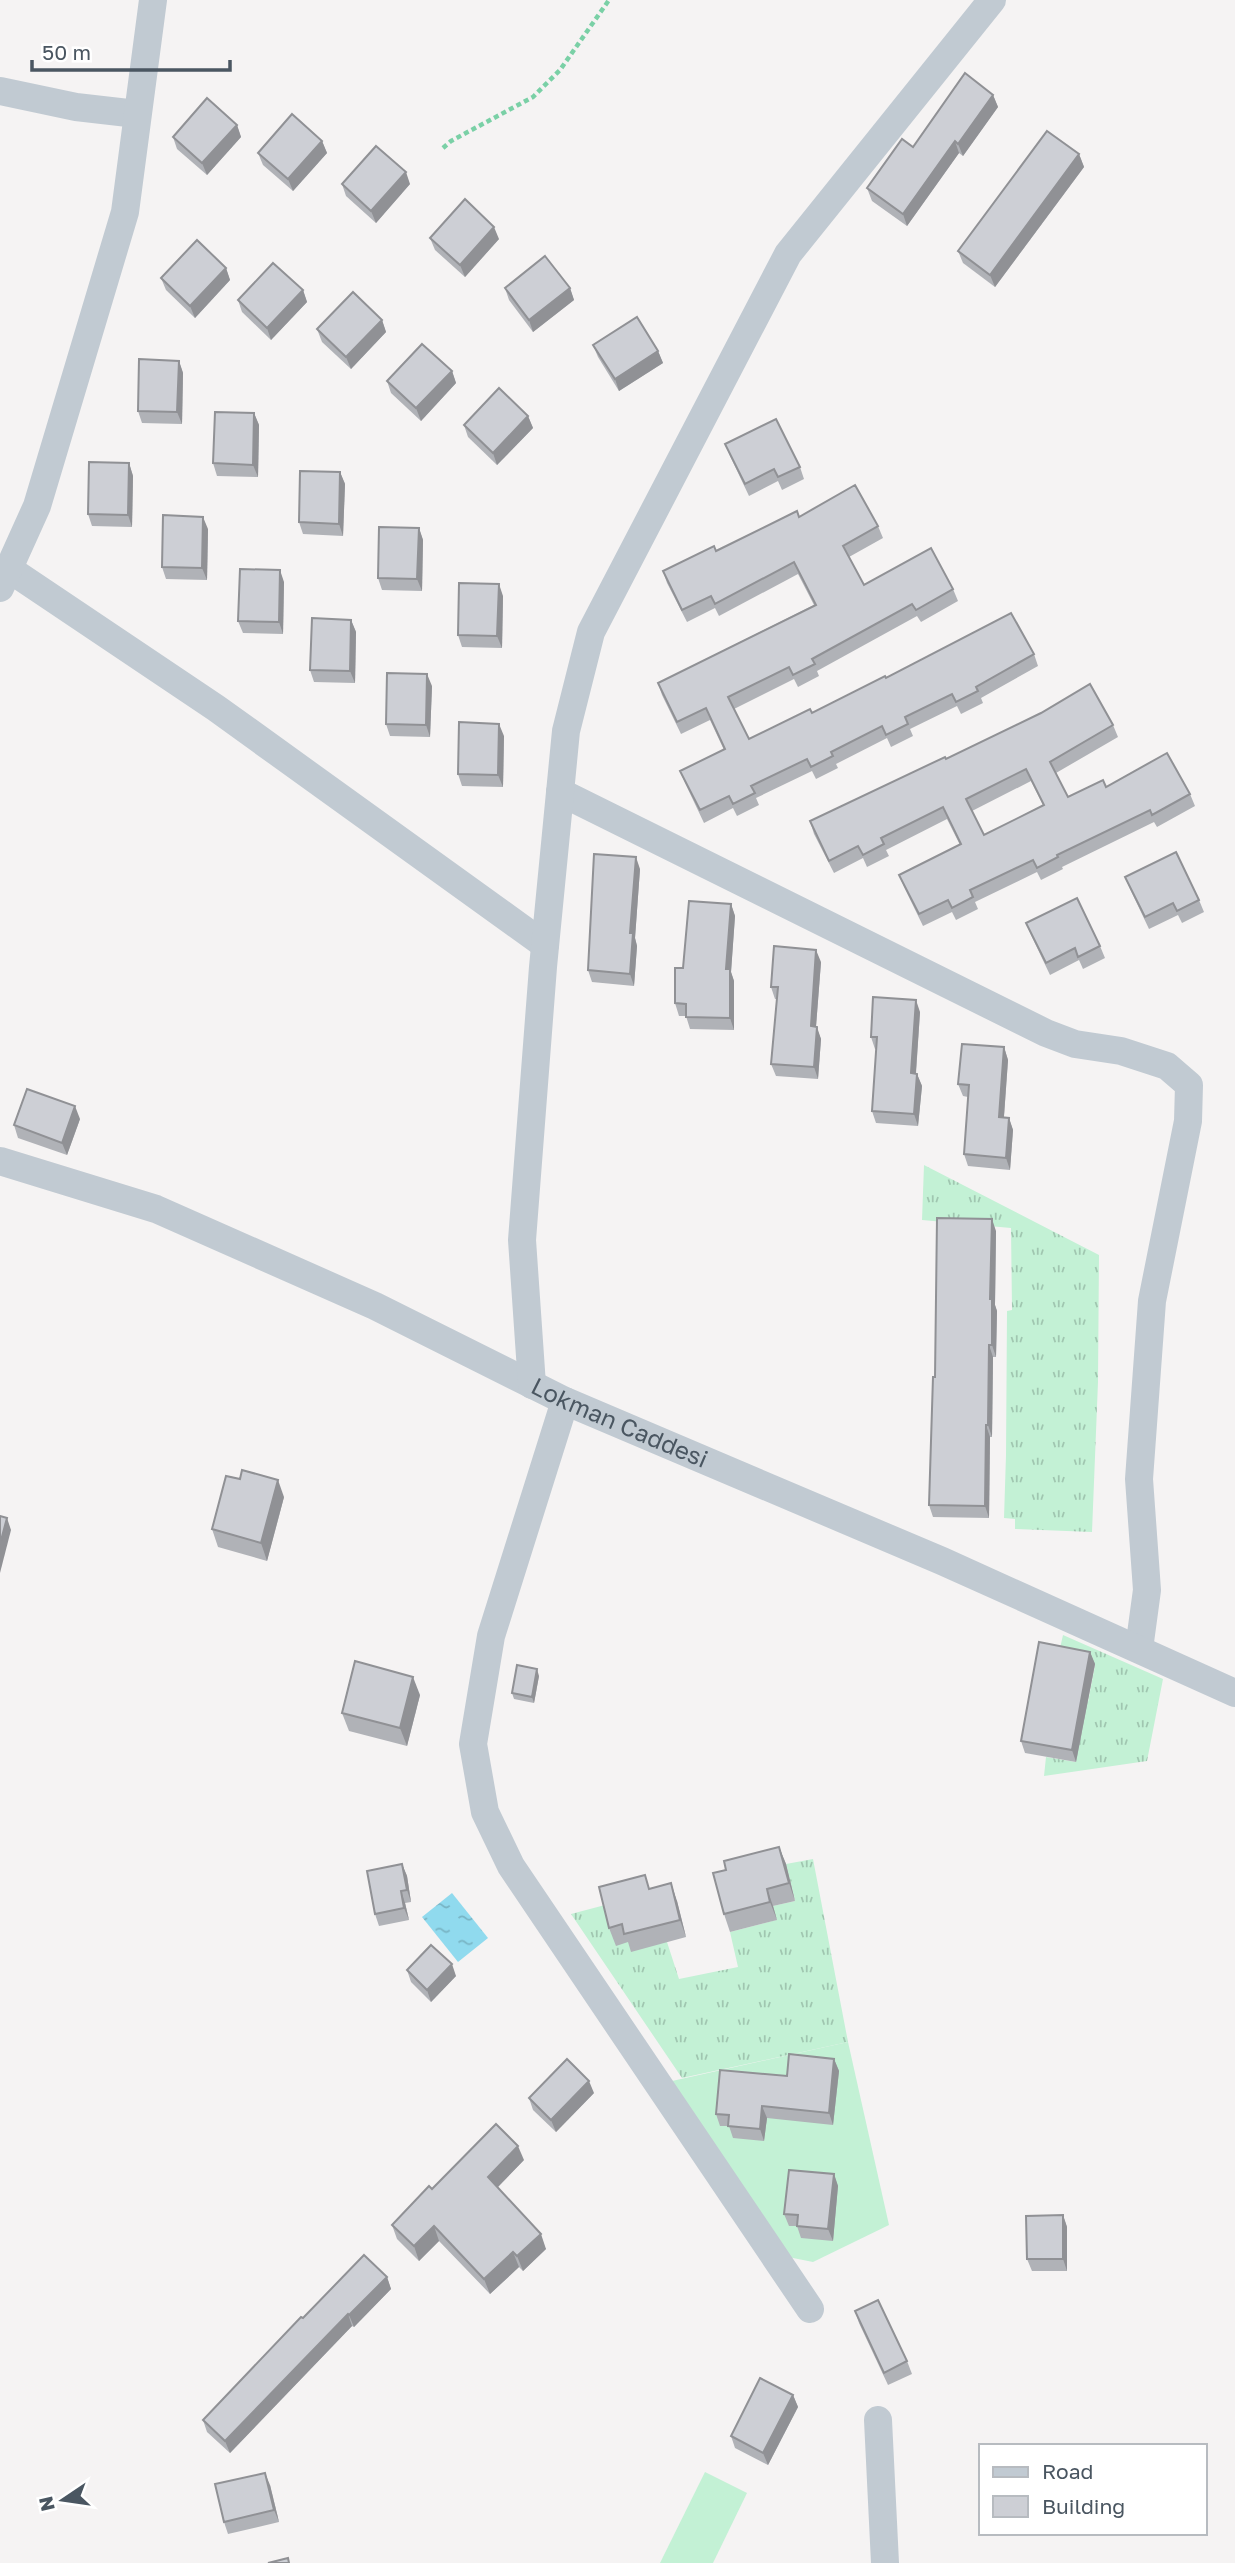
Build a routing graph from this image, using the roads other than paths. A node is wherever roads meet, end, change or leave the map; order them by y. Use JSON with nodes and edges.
{"nodes":[{"id":1,"x":153,"y":0,"type":"edge"},
{"id":2,"x":992,"y":0,"type":"edge"},
{"id":3,"x":0,"y":91,"type":"edge"},
{"id":4,"x":138,"y":114,"type":"junction"},
{"id":5,"x":4,"y":579,"type":"edge"},
{"id":6,"x":560,"y":792,"type":"junction"},
{"id":7,"x":545,"y":945,"type":"junction"},
{"id":8,"x":0,"y":1161,"type":"edge"},
{"id":9,"x":532,"y":1385,"type":"junction"},
{"id":10,"x":565,"y":1401,"type":"junction"},
{"id":11,"x":1139,"y":1649,"type":"junction"},
{"id":12,"x":1235,"y":1693,"type":"edge"},
{"id":13,"x":810,"y":2309,"type":"dead end"},
{"id":14,"x":878,"y":2420,"type":"dead end"},
{"id":15,"x":885,"y":2563,"type":"edge"}],
"edges":[{"from":1,"to":4,"type":"street"},
{"from":2,"to":6,"type":"street"},
{"from":3,"to":4,"type":"street"},
{"from":4,"to":5,"type":"street"},
{"from":5,"to":7,"type":"street"},
{"from":6,"to":7,"type":"street"},
{"from":6,"to":11,"type":"street"},
{"from":7,"to":9,"type":"street"},
{"from":8,"to":9,"type":"street","name":"Lokman Caddesi"},
{"from":9,"to":10,"type":"street","name":"Lokman Caddesi"},
{"from":10,"to":11,"type":"street","name":"Lokman Caddesi"},
{"from":10,"to":13,"type":"street"},
{"from":11,"to":12,"type":"street","name":"Lokman Caddesi"},
{"from":14,"to":15,"type":"street"}]}
